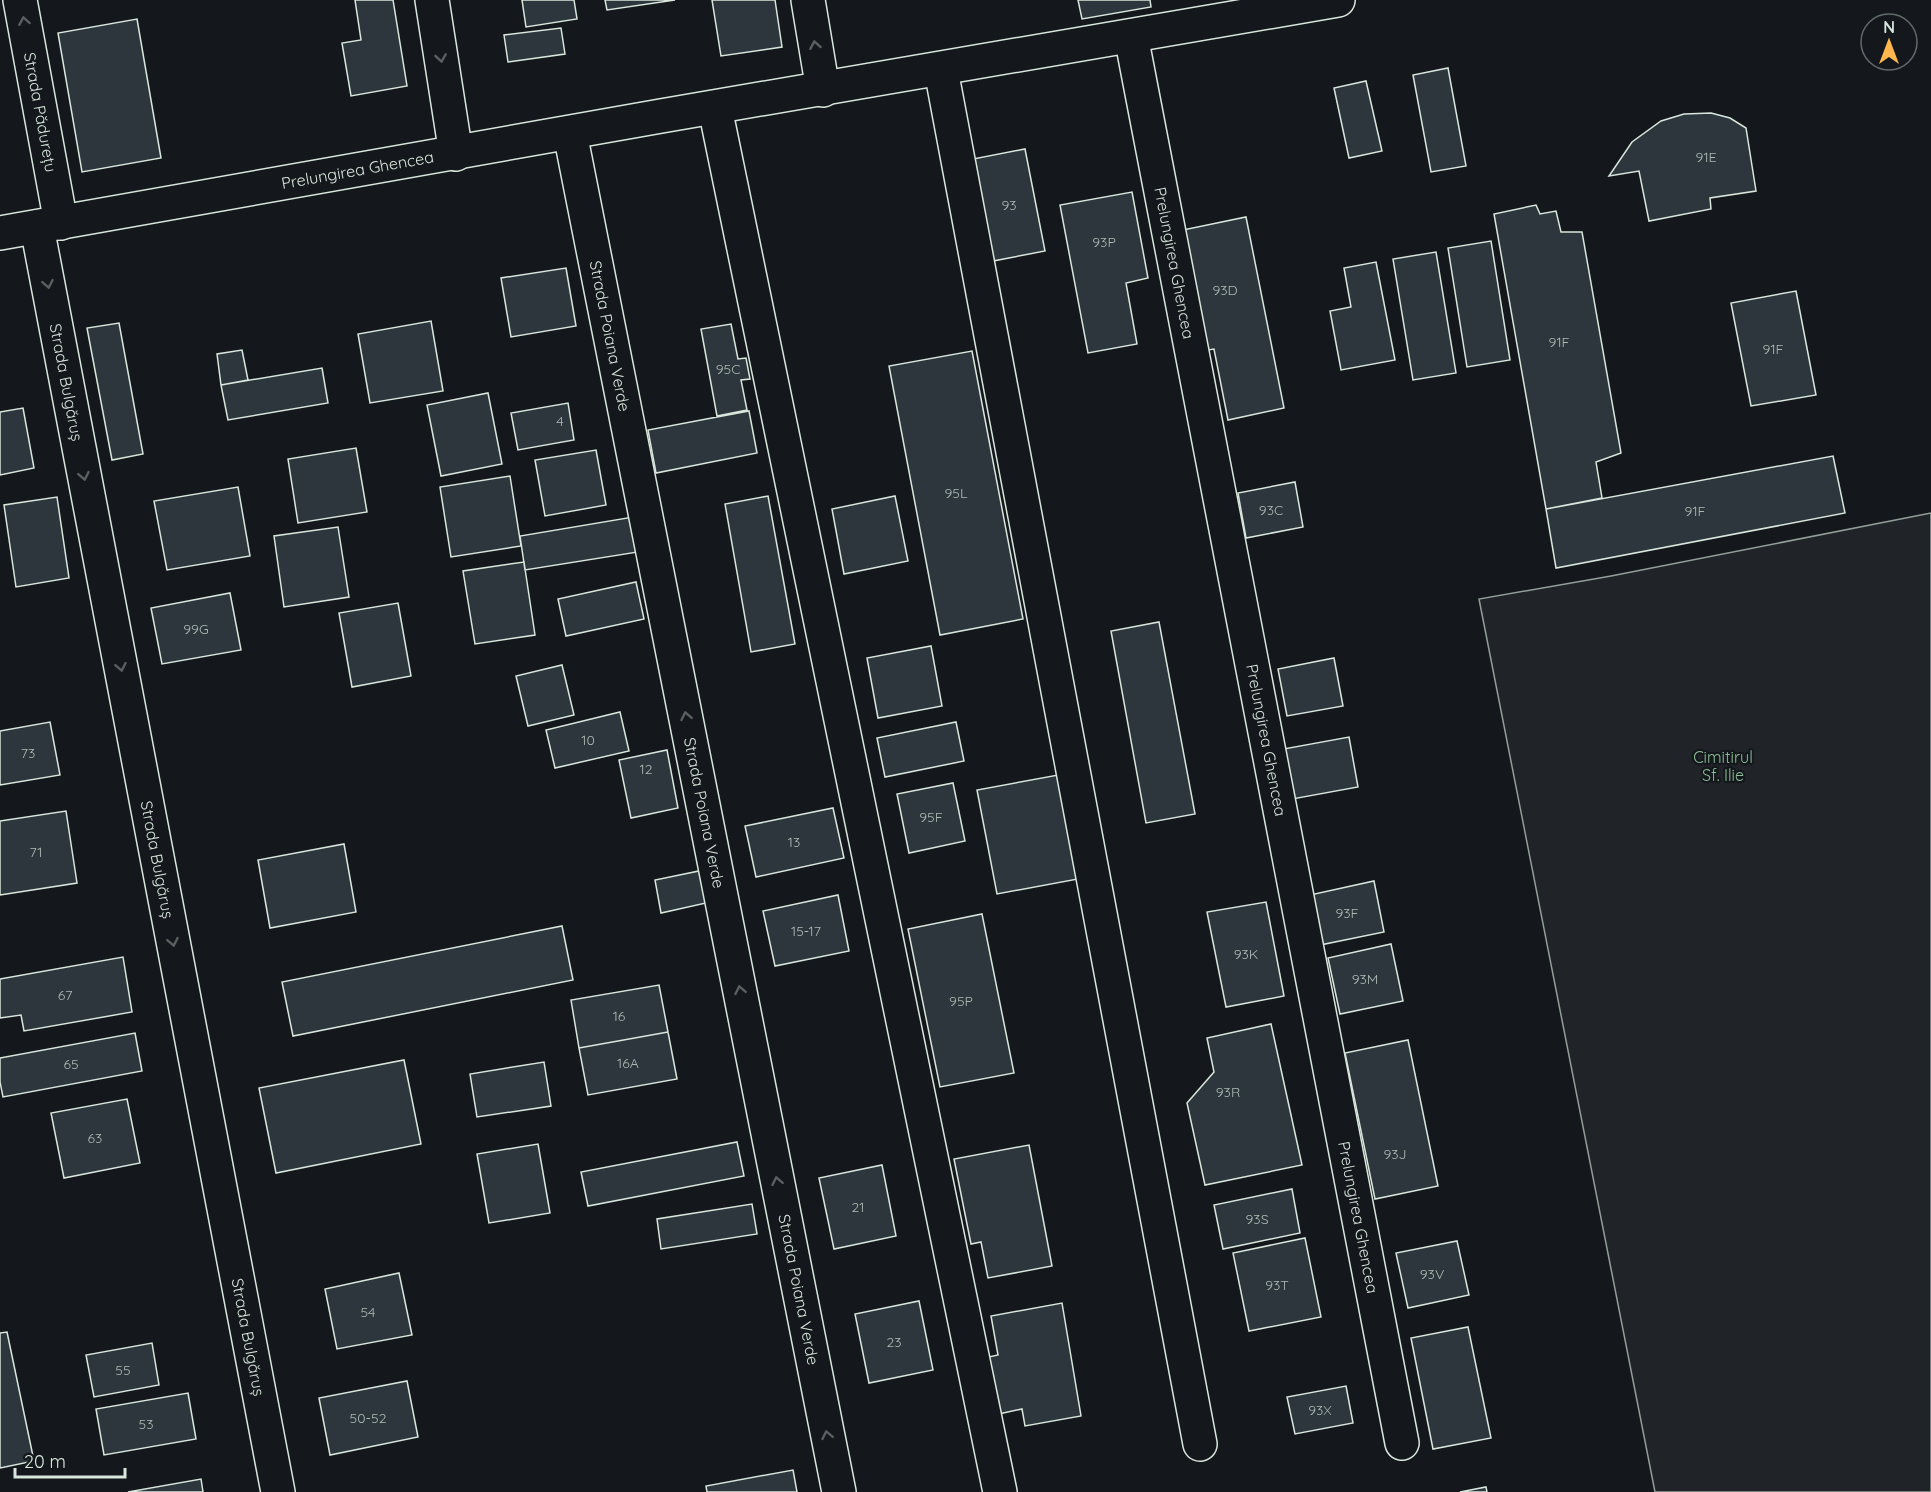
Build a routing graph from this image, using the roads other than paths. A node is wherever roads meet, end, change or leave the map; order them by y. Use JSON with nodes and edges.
{"nodes":[{"id":1,"x":20,"y":0,"type":"edge"},
{"id":2,"x":432,"y":0,"type":"edge"},
{"id":3,"x":808,"y":0,"type":"edge"},
{"id":4,"x":1338,"y":0,"type":"edge"},
{"id":5,"x":1131,"y":36,"type":"junction"},
{"id":6,"x":941,"y":70,"type":"junction"},
{"id":7,"x":823,"y":90,"type":"junction"},
{"id":8,"x":715,"y":108,"type":"junction"},
{"id":9,"x":570,"y":134,"type":"junction"},
{"id":10,"x":456,"y":154,"type":"junction"},
{"id":11,"x":49,"y":225,"type":"junction"},
{"id":12,"x":0,"y":233,"type":"edge"},
{"id":13,"x":1402,"y":1443,"type":"dead end"},
{"id":14,"x":1200,"y":1444,"type":"dead end"},
{"id":15,"x":278,"y":1492,"type":"edge"},
{"id":16,"x":839,"y":1492,"type":"edge"},
{"id":17,"x":1000,"y":1492,"type":"edge"}],
"edges":[{"from":11,"to":1,"type":"street","name":"Strada Pădurețu","one_way":true},
{"from":2,"to":10,"type":"street","one_way":true},
{"from":7,"to":3,"type":"street","one_way":true},
{"from":4,"to":5,"type":"street","name":"Prelungirea Ghencea"},
{"from":5,"to":6,"type":"street","name":"Prelungirea Ghencea"},
{"from":5,"to":13,"type":"street","name":"Prelungirea Ghencea"},
{"from":6,"to":7,"type":"street","name":"Prelungirea Ghencea"},
{"from":6,"to":14,"type":"street"},
{"from":7,"to":8,"type":"street","name":"Prelungirea Ghencea"},
{"from":8,"to":9,"type":"street","name":"Prelungirea Ghencea"},
{"from":8,"to":17,"type":"street"},
{"from":9,"to":10,"type":"street","name":"Prelungirea Ghencea"},
{"from":16,"to":9,"type":"street","name":"Strada Poiana Verde","one_way":true},
{"from":10,"to":11,"type":"street","name":"Prelungirea Ghencea"},
{"from":11,"to":12,"type":"street","name":"Prelungirea Ghencea"},
{"from":11,"to":15,"type":"street","name":"Strada Bulgăruș","one_way":true}]}
